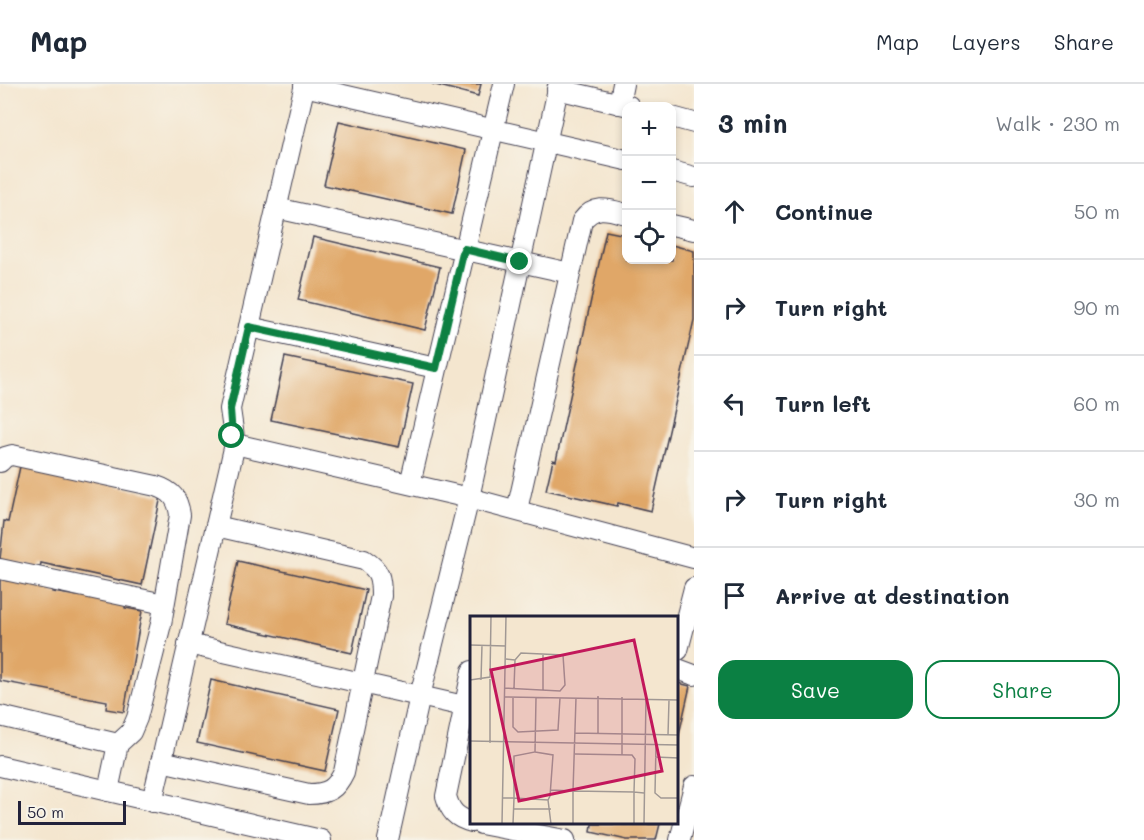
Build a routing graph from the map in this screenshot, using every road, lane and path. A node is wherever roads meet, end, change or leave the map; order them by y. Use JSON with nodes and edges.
{"nodes":[{"id":1,"x":504,"y":84,"type":"edge"},
{"id":2,"x":623,"y":84,"type":"edge"},
{"id":3,"x":304,"y":85,"type":"edge"},
{"id":4,"x":558,"y":86,"type":"edge"},
{"id":5,"x":624,"y":102,"type":"edge"},
{"id":6,"x":622,"y":104,"type":"edge"},
{"id":7,"x":676,"y":118,"type":"edge"},
{"id":8,"x":694,"y":123,"type":"edge"},
{"id":9,"x":494,"y":129,"type":"junction"},
{"id":10,"x":546,"y":141,"type":"junction"},
{"id":11,"x":622,"y":159,"type":"edge"},
{"id":12,"x":676,"y":172,"type":"edge"},
{"id":13,"x":694,"y":177,"type":"edge"},
{"id":14,"x":276,"y":208,"type":"junction"},
{"id":15,"x":622,"y":213,"type":"edge"},
{"id":16,"x":676,"y":226,"type":"edge"},
{"id":17,"x":694,"y":230,"type":"edge"},
{"id":18,"x":464,"y":249,"type":"junction"},
{"id":19,"x":520,"y":262,"type":"junction"},
{"id":20,"x":570,"y":273,"type":"junction"},
{"id":21,"x":249,"y":327,"type":"junction"},
{"id":22,"x":436,"y":368,"type":"junction"},
{"id":23,"x":235,"y":444,"type":"junction"},
{"id":24,"x":0,"y":462,"type":"edge"},
{"id":25,"x":410,"y":484,"type":"junction"},
{"id":26,"x":469,"y":498,"type":"junction"},
{"id":27,"x":517,"y":510,"type":"junction"},
{"id":28,"x":216,"y":526,"type":"junction"},
{"id":29,"x":694,"y":558,"type":"edge"},
{"id":30,"x":0,"y":569,"type":"edge"},
{"id":31,"x":694,"y":588,"type":"edge"},
{"id":32,"x":164,"y":604,"type":"junction"},
{"id":33,"x":188,"y":644,"type":"junction"},
{"id":34,"x":679,"y":646,"type":"edge"},
{"id":35,"x":679,"y":669,"type":"edge"},
{"id":36,"x":694,"y":675,"type":"edge"},
{"id":37,"x":470,"y":680,"type":"edge"},
{"id":38,"x":363,"y":684,"type":"junction"},
{"id":39,"x":420,"y":696,"type":"junction"},
{"id":40,"x":464,"y":706,"type":"junction"},
{"id":41,"x":0,"y":716,"type":"edge"},
{"id":42,"x":118,"y":744,"type":"junction"},
{"id":43,"x":161,"y":761,"type":"junction"},
{"id":44,"x":0,"y":766,"type":"edge"},
{"id":45,"x":694,"y":786,"type":"edge"},
{"id":46,"x":108,"y":791,"type":"junction"},
{"id":47,"x":152,"y":802,"type":"junction"},
{"id":48,"x":470,"y":821,"type":"edge"},
{"id":49,"x":486,"y":825,"type":"edge"},
{"id":50,"x":321,"y":840,"type":"edge"},
{"id":51,"x":388,"y":840,"type":"edge"},
{"id":52,"x":565,"y":840,"type":"edge"},
{"id":53,"x":680,"y":840,"type":"edge"}],
"edges":[{"from":1,"to":9,"type":"street"},
{"from":2,"to":5,"type":"street"},
{"from":3,"to":9,"type":"street"},
{"from":3,"to":14,"type":"street"},
{"from":4,"to":6,"type":"street"},
{"from":4,"to":10,"type":"street"},
{"from":7,"to":8,"type":"street"},
{"from":9,"to":10,"type":"street"},
{"from":9,"to":18,"type":"street"},
{"from":10,"to":11,"type":"street"},
{"from":10,"to":19,"type":"street"},
{"from":12,"to":13,"type":"street"},
{"from":14,"to":18,"type":"street"},
{"from":14,"to":21,"type":"street"},
{"from":15,"to":20,"type":"street"},
{"from":16,"to":17,"type":"street"},
{"from":18,"to":19,"type":"street"},
{"from":18,"to":22,"type":"street"},
{"from":19,"to":20,"type":"street"},
{"from":19,"to":26,"type":"street"},
{"from":20,"to":27,"type":"street"},
{"from":21,"to":22,"type":"street"},
{"from":21,"to":23,"type":"street"},
{"from":22,"to":25,"type":"street"},
{"from":23,"to":25,"type":"street"},
{"from":23,"to":28,"type":"street"},
{"from":24,"to":32,"type":"street"},
{"from":25,"to":26,"type":"street"},
{"from":26,"to":27,"type":"street"},
{"from":26,"to":39,"type":"street"},
{"from":27,"to":29,"type":"street"},
{"from":28,"to":33,"type":"street"},
{"from":28,"to":38,"type":"street"},
{"from":30,"to":32,"type":"street"},
{"from":31,"to":34,"type":"street"},
{"from":32,"to":42,"type":"street"},
{"from":33,"to":38,"type":"street"},
{"from":33,"to":43,"type":"street"},
{"from":35,"to":36,"type":"street"},
{"from":37,"to":40,"type":"street"},
{"from":38,"to":39,"type":"street"},
{"from":38,"to":43,"type":"street"},
{"from":39,"to":40,"type":"street"},
{"from":39,"to":51,"type":"street"},
{"from":40,"to":48,"type":"street"},
{"from":41,"to":42,"type":"street"},
{"from":42,"to":46,"type":"street"},
{"from":43,"to":47,"type":"street"},
{"from":44,"to":46,"type":"street"},
{"from":45,"to":53,"type":"street"},
{"from":46,"to":47,"type":"street"},
{"from":47,"to":50,"type":"street"},
{"from":49,"to":52,"type":"street"}]}
